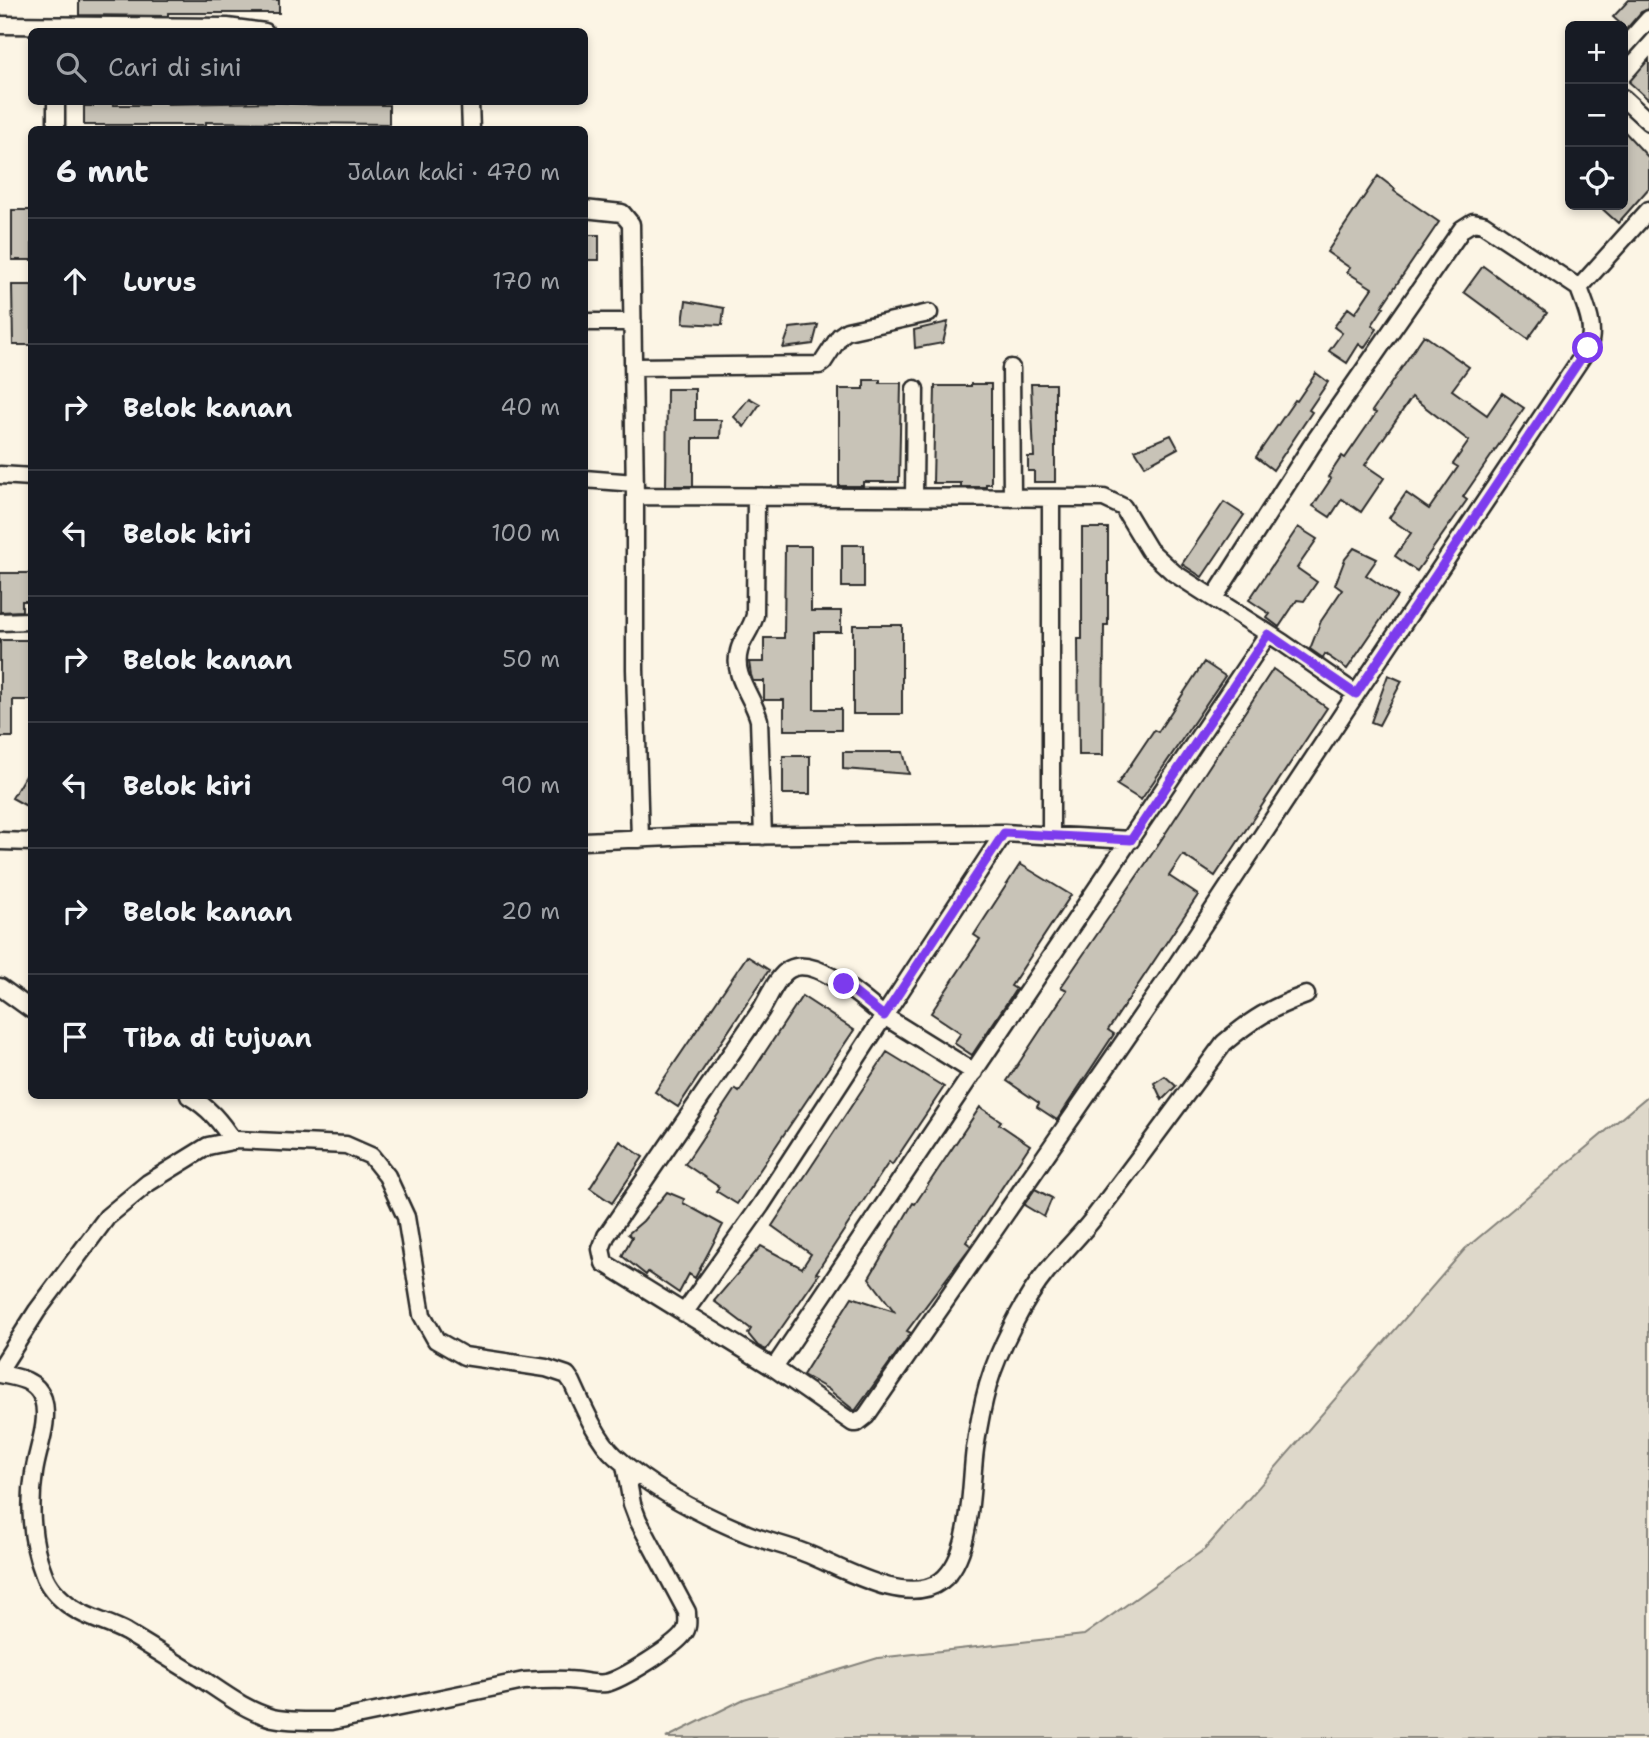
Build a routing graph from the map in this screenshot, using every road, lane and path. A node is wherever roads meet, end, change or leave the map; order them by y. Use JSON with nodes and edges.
{"nodes":[{"id":1,"x":1649,"y":19,"type":"edge"},
{"id":2,"x":0,"y":25,"type":"edge"},
{"id":3,"x":55,"y":28,"type":"edge"},
{"id":4,"x":235,"y":28,"type":"edge"},
{"id":5,"x":1628,"y":42,"type":"edge"},
{"id":6,"x":1628,"y":103,"type":"edge"},
{"id":7,"x":56,"y":105,"type":"edge"},
{"id":8,"x":470,"y":105,"type":"edge"},
{"id":9,"x":1649,"y":122,"type":"edge"},
{"id":10,"x":56,"y":126,"type":"edge"},
{"id":11,"x":471,"y":126,"type":"edge"},
{"id":12,"x":588,"y":209,"type":"edge"},
{"id":13,"x":1649,"y":210,"type":"edge"},
{"id":14,"x":1579,"y":288,"type":"junction"},
{"id":15,"x":929,"y":313,"type":"dead end"},
{"id":16,"x":588,"y":322,"type":"edge"},
{"id":17,"x":633,"y":322,"type":"junction"},
{"id":18,"x":634,"y":367,"type":"junction"},
{"id":19,"x":1011,"y":368,"type":"dead end"},
{"id":20,"x":915,"y":389,"type":"dead end"},
{"id":21,"x":0,"y":475,"type":"edge"},
{"id":22,"x":28,"y":477,"type":"edge"},
{"id":23,"x":588,"y":480,"type":"edge"},
{"id":24,"x":635,"y":489,"type":"junction"},
{"id":25,"x":756,"y":497,"type":"junction"},
{"id":26,"x":914,"y":498,"type":"junction"},
{"id":27,"x":1012,"y":498,"type":"junction"},
{"id":28,"x":1051,"y":498,"type":"junction"},
{"id":29,"x":1214,"y":598,"type":"junction"},
{"id":30,"x":28,"y":621,"type":"edge"},
{"id":31,"x":0,"y":622,"type":"edge"},
{"id":32,"x":1268,"y":634,"type":"junction"},
{"id":33,"x":1356,"y":694,"type":"junction"},
{"id":34,"x":1004,"y":833,"type":"junction"},
{"id":35,"x":1051,"y":835,"type":"junction"},
{"id":36,"x":763,"y":836,"type":"junction"},
{"id":37,"x":640,"y":838,"type":"junction"},
{"id":38,"x":1131,"y":840,"type":"junction"},
{"id":39,"x":0,"y":841,"type":"edge"},
{"id":40,"x":588,"y":841,"type":"edge"},
{"id":41,"x":28,"y":842,"type":"edge"},
{"id":42,"x":0,"y":987,"type":"edge"},
{"id":43,"x":1306,"y":995,"type":"dead end"},
{"id":44,"x":28,"y":1007,"type":"edge"},
{"id":45,"x":884,"y":1016,"type":"junction"},
{"id":46,"x":974,"y":1072,"type":"junction"},
{"id":47,"x":194,"y":1099,"type":"edge"},
{"id":48,"x":233,"y":1141,"type":"junction"},
{"id":49,"x":684,"y":1313,"type":"junction"},
{"id":50,"x":774,"y":1368,"type":"junction"},
{"id":51,"x":0,"y":1369,"type":"edge"},
{"id":52,"x":0,"y":1374,"type":"edge"},
{"id":53,"x":625,"y":1465,"type":"junction"}],
"edges":[{"from":1,"to":5,"type":"street"},
{"from":2,"to":3,"type":"street"},
{"from":3,"to":4,"type":"street"},
{"from":6,"to":9,"type":"street"},
{"from":7,"to":10,"type":"street"},
{"from":8,"to":11,"type":"street"},
{"from":12,"to":17,"type":"street"},
{"from":13,"to":14,"type":"street"},
{"from":14,"to":29,"type":"street"},
{"from":14,"to":33,"type":"street"},
{"from":15,"to":18,"type":"street"},
{"from":16,"to":17,"type":"street"},
{"from":17,"to":18,"type":"street"},
{"from":18,"to":24,"type":"street"},
{"from":19,"to":27,"type":"street"},
{"from":20,"to":26,"type":"street"},
{"from":21,"to":22,"type":"street"},
{"from":23,"to":24,"type":"street"},
{"from":24,"to":25,"type":"street"},
{"from":24,"to":37,"type":"street"},
{"from":25,"to":26,"type":"street"},
{"from":25,"to":36,"type":"street"},
{"from":26,"to":27,"type":"street"},
{"from":27,"to":28,"type":"street"},
{"from":28,"to":29,"type":"street"},
{"from":28,"to":35,"type":"street"},
{"from":29,"to":32,"type":"street"},
{"from":30,"to":31,"type":"street"},
{"from":32,"to":33,"type":"street"},
{"from":32,"to":38,"type":"street"},
{"from":33,"to":50,"type":"street"},
{"from":34,"to":35,"type":"street"},
{"from":34,"to":36,"type":"street"},
{"from":34,"to":45,"type":"street"},
{"from":35,"to":38,"type":"street"},
{"from":36,"to":37,"type":"street"},
{"from":37,"to":40,"type":"street"},
{"from":38,"to":46,"type":"street"},
{"from":39,"to":41,"type":"street"},
{"from":42,"to":44,"type":"street"},
{"from":43,"to":53,"type":"street"},
{"from":45,"to":46,"type":"street"},
{"from":45,"to":49,"type":"street"},
{"from":45,"to":49,"type":"street"},
{"from":46,"to":50,"type":"street"},
{"from":47,"to":48,"type":"street"},
{"from":48,"to":51,"type":"street"},
{"from":48,"to":53,"type":"street"},
{"from":49,"to":50,"type":"street"},
{"from":52,"to":53,"type":"street"}]}
